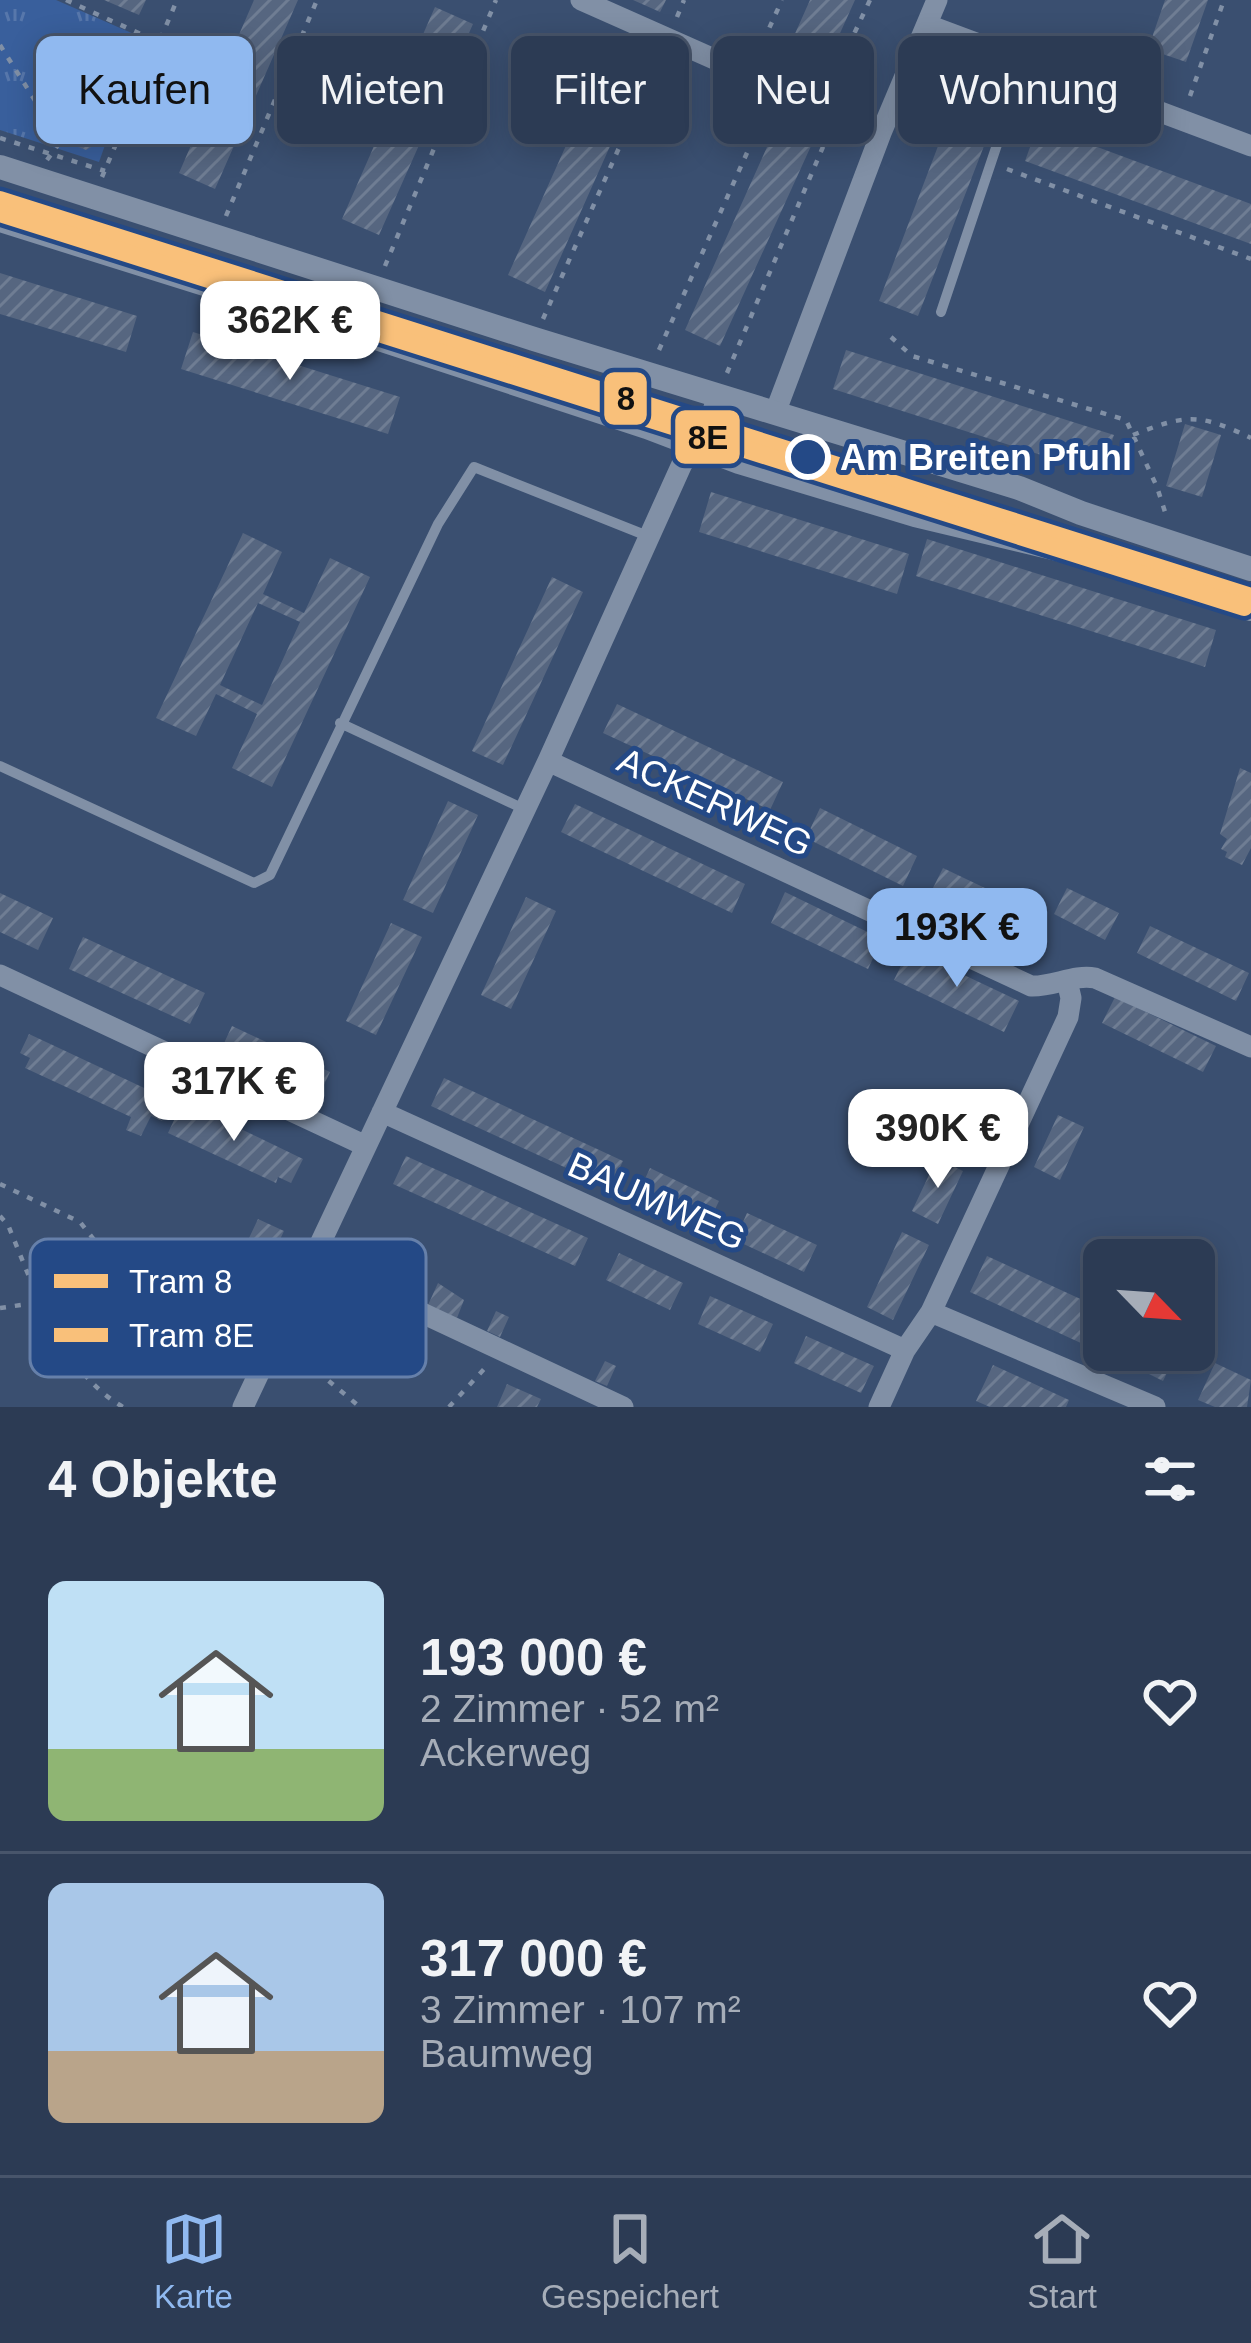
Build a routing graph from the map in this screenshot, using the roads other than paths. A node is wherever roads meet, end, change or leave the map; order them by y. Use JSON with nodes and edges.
{"nodes":[{"id":1,"x":580,"y":0,"type":"edge"},
{"id":2,"x":938,"y":0,"type":"edge"},
{"id":3,"x":928,"y":25,"type":"junction"},
{"id":4,"x":957,"y":36,"type":"edge"},
{"id":5,"x":1161,"y":112,"type":"edge"},
{"id":6,"x":881,"y":133,"type":"junction"},
{"id":7,"x":997,"y":144,"type":"edge"},
{"id":8,"x":1251,"y":146,"type":"edge"},
{"id":9,"x":0,"y":166,"type":"edge"},
{"id":10,"x":0,"y":220,"type":"edge"},
{"id":11,"x":940,"y":312,"type":"dead end"},
{"id":12,"x":718,"y":395,"type":"junction"},
{"id":13,"x":775,"y":413,"type":"junction"},
{"id":14,"x":695,"y":446,"type":"junction"},
{"id":15,"x":652,"y":537,"type":"junction"},
{"id":16,"x":1251,"y":569,"type":"edge"},
{"id":17,"x":1251,"y":609,"type":"edge"},
{"id":18,"x":340,"y":723,"type":"junction"},
{"id":19,"x":548,"y":761,"type":"junction"},
{"id":20,"x":0,"y":766,"type":"edge"},
{"id":21,"x":526,"y":810,"type":"junction"},
{"id":22,"x":0,"y":976,"type":"edge"},
{"id":23,"x":1067,"y":981,"type":"junction"},
{"id":24,"x":1251,"y":1047,"type":"edge"},
{"id":25,"x":382,"y":1112,"type":"junction"},
{"id":26,"x":366,"y":1146,"type":"junction"},
{"id":27,"x":322,"y":1239,"type":"edge"},
{"id":28,"x":931,"y":1312,"type":"junction"},
{"id":29,"x":426,"y":1315,"type":"edge"},
{"id":30,"x":905,"y":1350,"type":"junction"},
{"id":31,"x":257,"y":1377,"type":"edge"},
{"id":32,"x":243,"y":1407,"type":"edge"},
{"id":33,"x":623,"y":1407,"type":"edge"},
{"id":34,"x":879,"y":1407,"type":"edge"},
{"id":35,"x":1155,"y":1407,"type":"edge"}],
"edges":[{"from":1,"to":6,"type":"street"},
{"from":2,"to":3,"type":"street"},
{"from":3,"to":4,"type":"street"},
{"from":3,"to":6,"type":"street"},
{"from":5,"to":8,"type":"street"},
{"from":6,"to":13,"type":"street"},
{"from":7,"to":11,"type":"lane"},
{"from":9,"to":12,"type":"street"},
{"from":10,"to":14,"type":"street"},
{"from":12,"to":13,"type":"street"},
{"from":12,"to":14,"type":"street"},
{"from":13,"to":16,"type":"street"},
{"from":14,"to":15,"type":"street"},
{"from":14,"to":17,"type":"street"},
{"from":15,"to":18,"type":"lane"},
{"from":15,"to":19,"type":"street"},
{"from":18,"to":20,"type":"lane"},
{"from":18,"to":21,"type":"lane"},
{"from":19,"to":21,"type":"street"},
{"from":19,"to":23,"type":"street","name":"ACKERWEG"},
{"from":21,"to":25,"type":"street"},
{"from":22,"to":26,"type":"street"},
{"from":23,"to":24,"type":"street","name":"ACKERWEG"},
{"from":23,"to":28,"type":"street"},
{"from":25,"to":26,"type":"street"},
{"from":25,"to":30,"type":"street","name":"BAUMWEG"},
{"from":26,"to":27,"type":"street"},
{"from":28,"to":30,"type":"street"},
{"from":28,"to":35,"type":"street"},
{"from":29,"to":33,"type":"street"},
{"from":30,"to":34,"type":"street"},
{"from":31,"to":32,"type":"street"}]}
